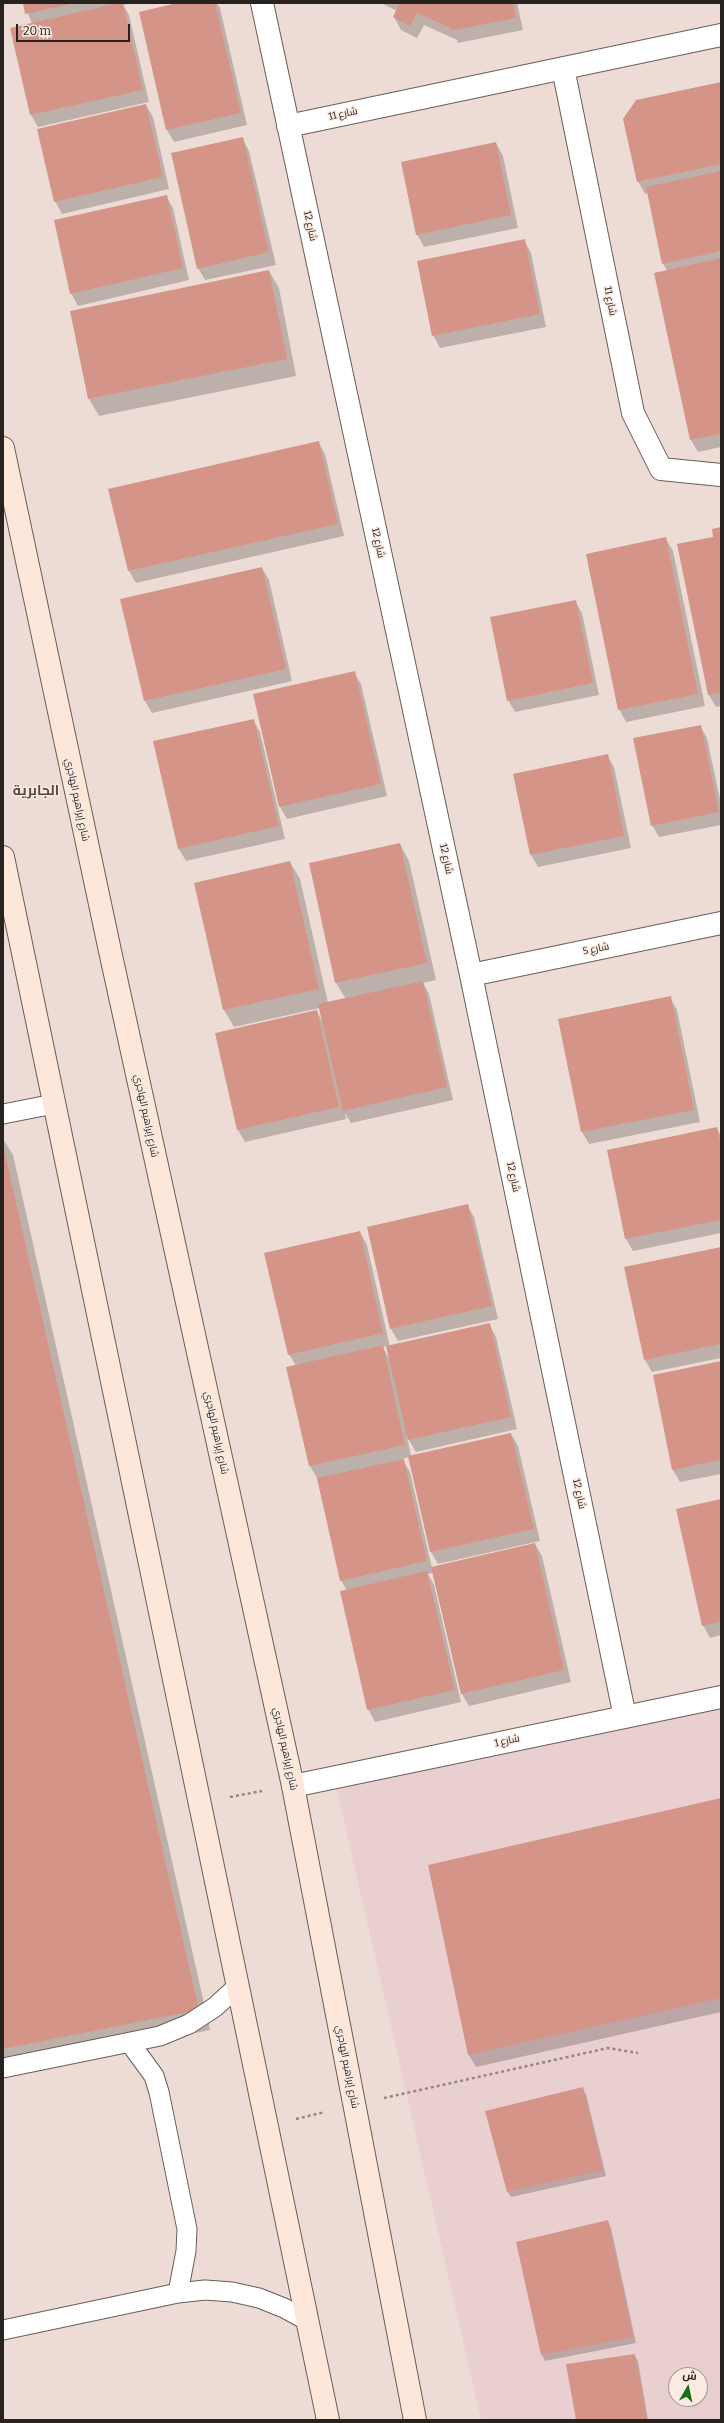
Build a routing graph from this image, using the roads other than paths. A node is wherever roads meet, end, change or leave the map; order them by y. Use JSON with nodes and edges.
{"nodes":[{"id":1,"x":262,"y":3,"type":"edge"},
{"id":2,"x":721,"y":36,"type":"edge"},
{"id":3,"x":562,"y":68,"type":"junction"},
{"id":4,"x":288,"y":126,"type":"junction"},
{"id":5,"x":3,"y":448,"type":"edge"},
{"id":6,"x":721,"y":475,"type":"edge"},
{"id":7,"x":3,"y":520,"type":"edge"},
{"id":8,"x":67,"y":751,"type":"junction"},
{"id":9,"x":3,"y":857,"type":"edge"},
{"id":10,"x":721,"y":923,"type":"edge"},
{"id":11,"x":471,"y":975,"type":"junction"},
{"id":12,"x":54,"y":1104,"type":"junction"},
{"id":13,"x":3,"y":1114,"type":"edge"},
{"id":14,"x":721,"y":1697,"type":"edge"},
{"id":15,"x":625,"y":1717,"type":"junction"},
{"id":16,"x":293,"y":1786,"type":"junction"},
{"id":17,"x":238,"y":1986,"type":"junction"},
{"id":18,"x":130,"y":2043,"type":"junction"},
{"id":19,"x":3,"y":2068,"type":"edge"},
{"id":20,"x":178,"y":2293,"type":"junction"},
{"id":21,"x":308,"y":2322,"type":"junction"},
{"id":22,"x":3,"y":2330,"type":"edge"},
{"id":23,"x":328,"y":2420,"type":"edge"},
{"id":24,"x":416,"y":2420,"type":"edge"}],
"edges":[{"from":1,"to":4,"type":"street","name":"شارع 12"},
{"from":2,"to":3,"type":"street","name":"شارع 11"},
{"from":3,"to":4,"type":"street","name":"شارع 11"},
{"from":3,"to":6,"type":"street","name":"شارع 11"},
{"from":4,"to":11,"type":"street","name":"شارع 12"},
{"from":5,"to":8,"type":"main road","name":"شارع إبراهيم الهاجري"},
{"from":7,"to":8,"type":"main road"},
{"from":8,"to":16,"type":"main road","name":"شارع إبراهيم الهاجري"},
{"from":9,"to":12,"type":"main road"},
{"from":10,"to":11,"type":"street","name":"شارع 5"},
{"from":11,"to":15,"type":"street","name":"شارع 12"},
{"from":12,"to":13,"type":"lane"},
{"from":12,"to":17,"type":"main road"},
{"from":14,"to":15,"type":"street","name":"شارع 1"},
{"from":15,"to":16,"type":"street","name":"شارع 1"},
{"from":16,"to":24,"type":"main road","name":"شارع إبراهيم الهاجري"},
{"from":17,"to":18,"type":"lane"},
{"from":17,"to":21,"type":"main road"},
{"from":18,"to":19,"type":"lane"},
{"from":18,"to":20,"type":"lane"},
{"from":20,"to":21,"type":"lane"},
{"from":20,"to":22,"type":"lane"},
{"from":21,"to":23,"type":"main road"}]}
